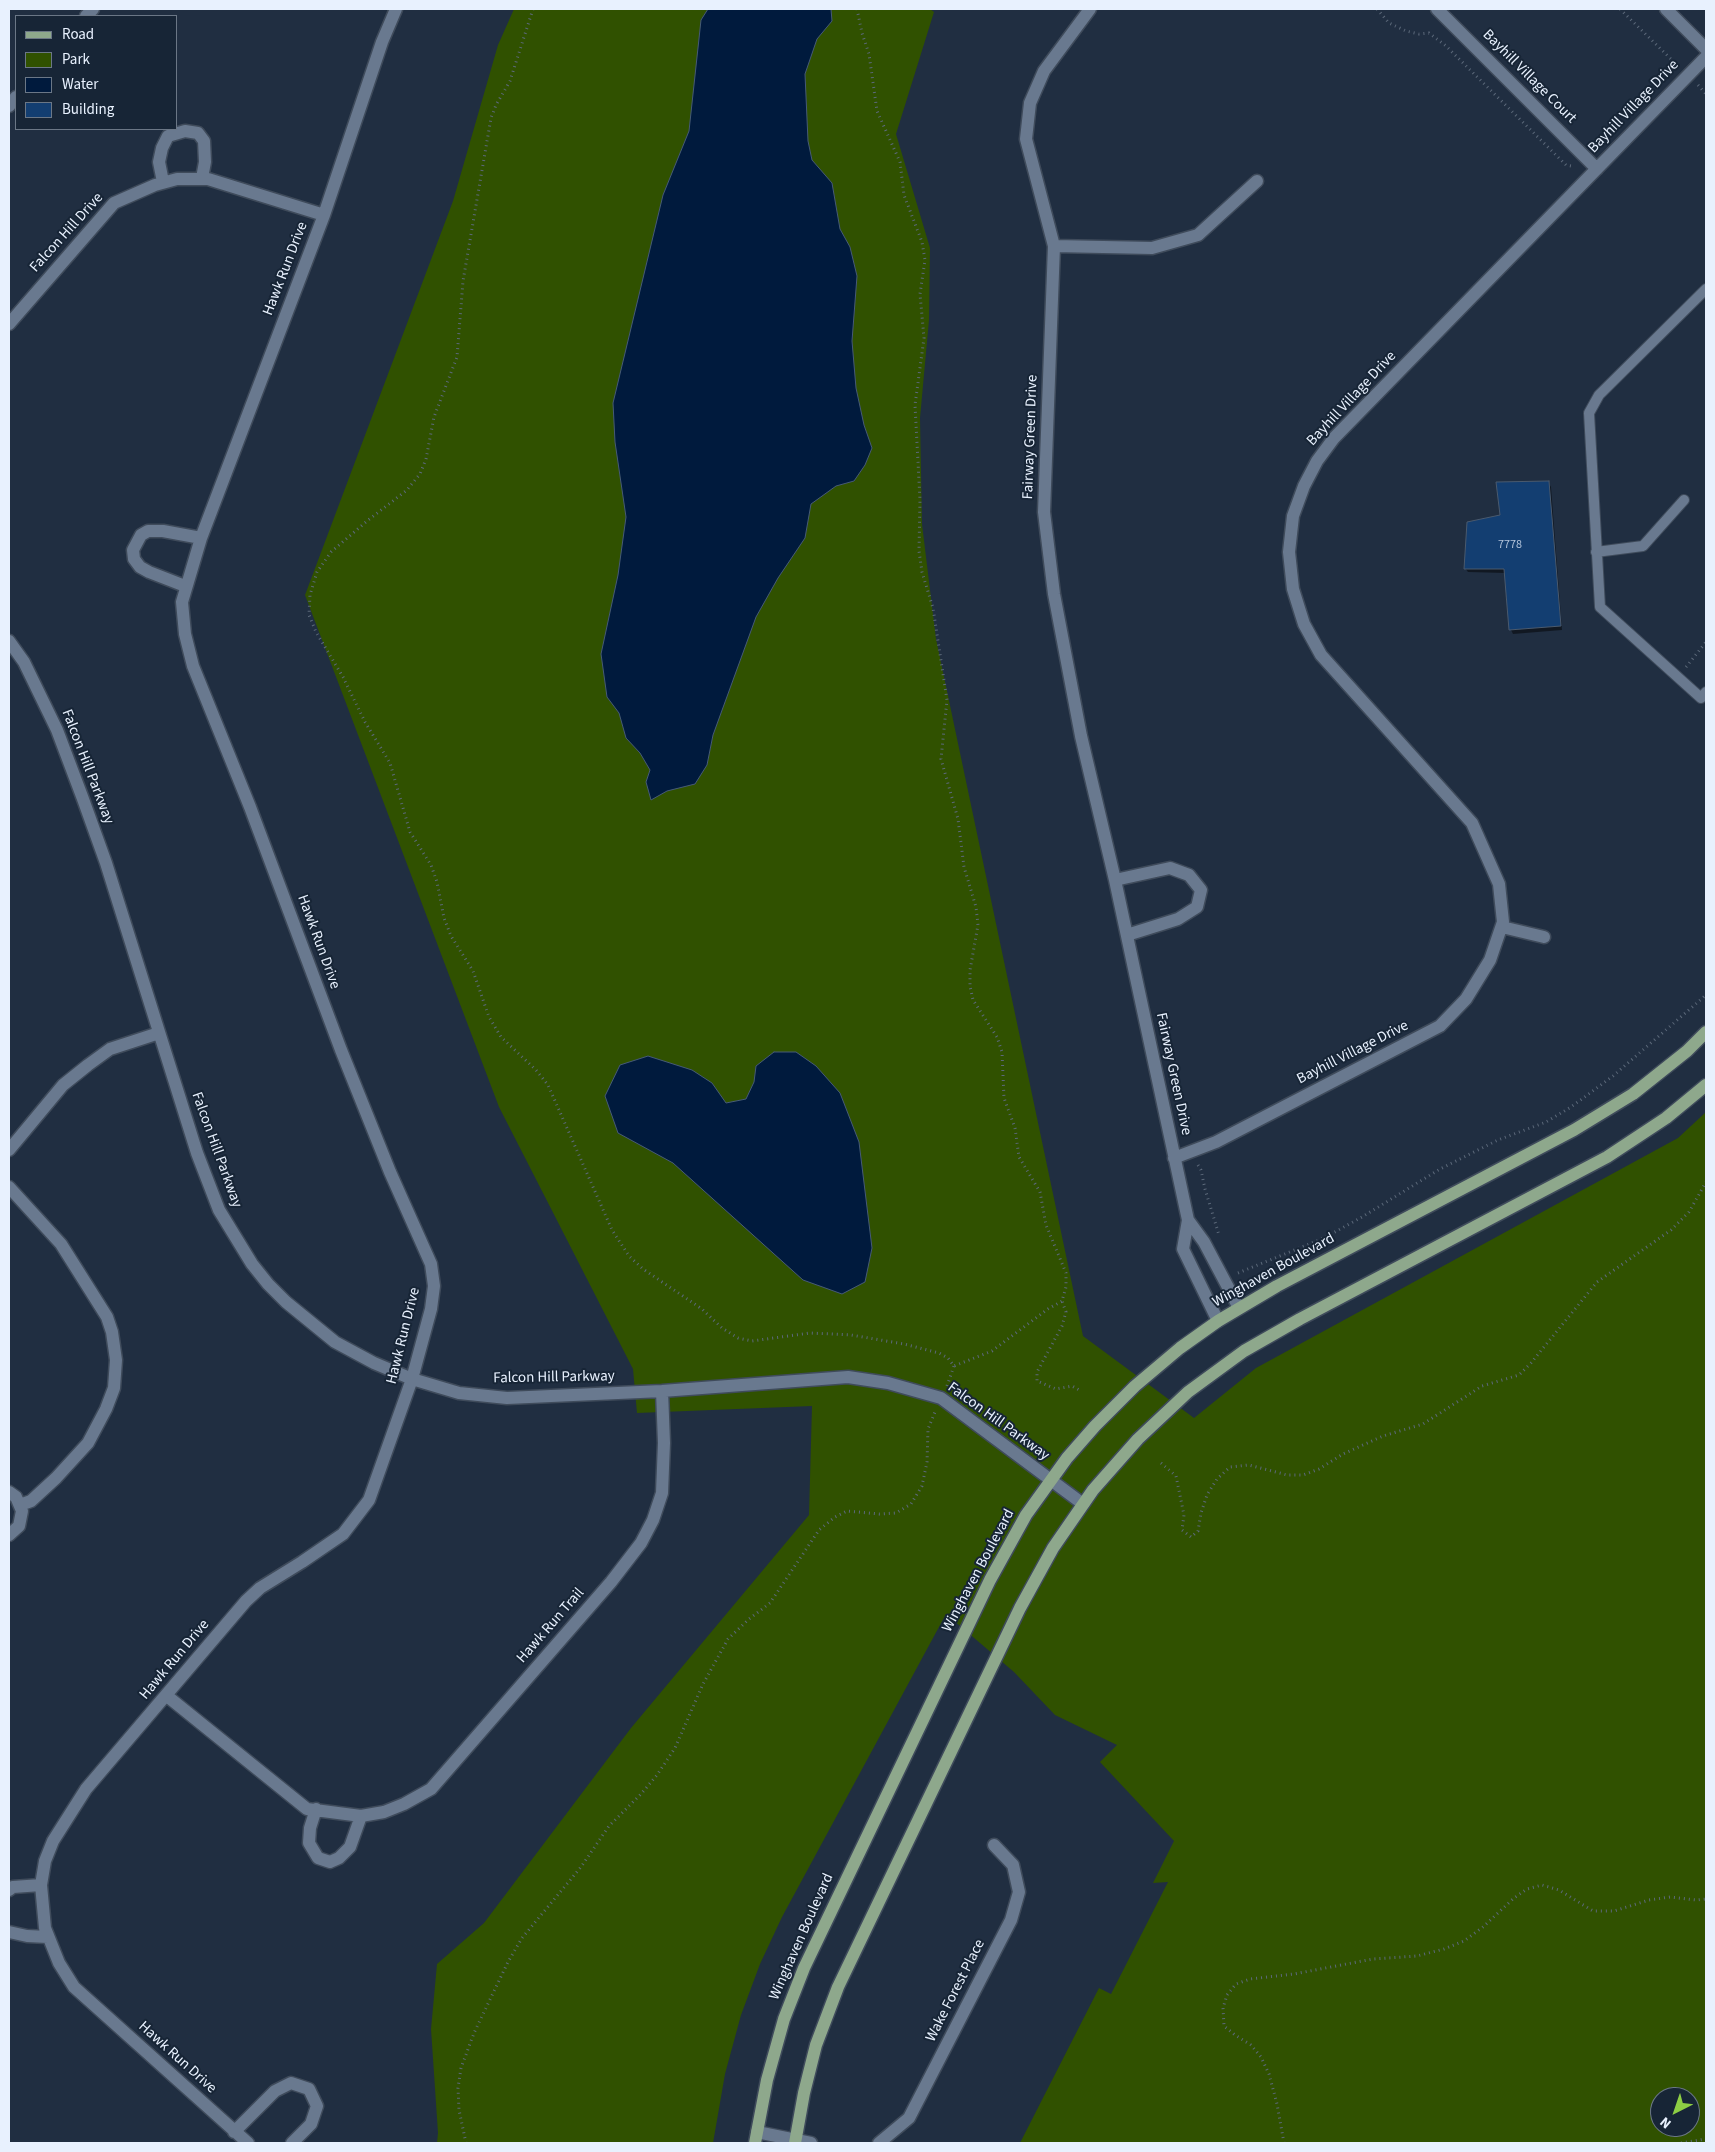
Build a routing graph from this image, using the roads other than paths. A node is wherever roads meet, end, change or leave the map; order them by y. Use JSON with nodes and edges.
{"nodes":[{"id":1,"x":396,"y":9,"type":"edge"},
{"id":2,"x":1090,"y":9,"type":"edge"},
{"id":3,"x":1437,"y":9,"type":"edge"},
{"id":4,"x":1666,"y":9,"type":"edge"},
{"id":5,"x":1706,"y":49,"type":"edge"},
{"id":6,"x":1706,"y":57,"type":"edge"},
{"id":7,"x":1597,"y":169,"type":"junction"},
{"id":8,"x":202,"y":178,"type":"junction"},
{"id":9,"x":1257,"y":181,"type":"dead end"},
{"id":10,"x":163,"y":182,"type":"junction"},
{"id":11,"x":324,"y":215,"type":"junction"},
{"id":12,"x":1054,"y":246,"type":"junction"},
{"id":13,"x":1706,"y":288,"type":"edge"},
{"id":14,"x":9,"y":324,"type":"edge"},
{"id":15,"x":1684,"y":500,"type":"dead end"},
{"id":16,"x":201,"y":538,"type":"junction"},
{"id":17,"x":1596,"y":552,"type":"junction"},
{"id":18,"x":185,"y":586,"type":"junction"},
{"id":19,"x":9,"y":641,"type":"edge"},
{"id":20,"x":1706,"y":692,"type":"edge"},
{"id":21,"x":1116,"y":880,"type":"junction"},
{"id":22,"x":1502,"y":927,"type":"junction"},
{"id":23,"x":1127,"y":935,"type":"junction"},
{"id":24,"x":1544,"y":936,"type":"dead end"},
{"id":25,"x":1706,"y":1032,"type":"edge"},
{"id":26,"x":159,"y":1033,"type":"junction"},
{"id":27,"x":1706,"y":1085,"type":"edge"},
{"id":28,"x":9,"y":1150,"type":"edge"},
{"id":29,"x":1174,"y":1158,"type":"junction"},
{"id":30,"x":9,"y":1187,"type":"edge"},
{"id":31,"x":1188,"y":1220,"type":"junction"},
{"id":32,"x":1239,"y":1308,"type":"junction"},
{"id":33,"x":1218,"y":1321,"type":"junction"},
{"id":34,"x":412,"y":1379,"type":"junction"},
{"id":35,"x":662,"y":1391,"type":"junction"},
{"id":36,"x":1051,"y":1480,"type":"junction"},
{"id":37,"x":9,"y":1492,"type":"edge"},
{"id":38,"x":1083,"y":1504,"type":"junction"},
{"id":39,"x":20,"y":1505,"type":"junction"},
{"id":40,"x":9,"y":1535,"type":"edge"},
{"id":41,"x":167,"y":1696,"type":"junction"},
{"id":42,"x":316,"y":1809,"type":"junction"},
{"id":43,"x":361,"y":1816,"type":"junction"},
{"id":44,"x":994,"y":1845,"type":"dead end"},
{"id":45,"x":41,"y":1885,"type":"junction"},
{"id":46,"x":9,"y":1890,"type":"edge"},
{"id":47,"x":9,"y":1932,"type":"edge"},
{"id":48,"x":48,"y":1937,"type":"junction"},
{"id":49,"x":234,"y":2132,"type":"junction"},
{"id":50,"x":756,"y":2138,"type":"edge"},
{"id":51,"x":795,"y":2142,"type":"edge"},
{"id":52,"x":248,"y":2143,"type":"edge"},
{"id":53,"x":292,"y":2143,"type":"edge"},
{"id":54,"x":811,"y":2143,"type":"edge"},
{"id":55,"x":879,"y":2143,"type":"edge"}],
"edges":[{"from":1,"to":11,"type":"street","name":"Hawk Run Drive"},
{"from":2,"to":12,"type":"street","name":"Fairway Green Drive"},
{"from":3,"to":7,"type":"street","name":"Bayhill Village Court"},
{"from":4,"to":5,"type":"street"},
{"from":6,"to":7,"type":"street","name":"Bayhill Village Drive"},
{"from":7,"to":22,"type":"street","name":"Bayhill Village Drive"},
{"from":8,"to":10,"type":"street","name":"Falcon Hill Drive"},
{"from":8,"to":10,"type":"street"},
{"from":8,"to":11,"type":"street","name":"Falcon Hill Drive"},
{"from":9,"to":12,"type":"street"},
{"from":10,"to":14,"type":"street","name":"Falcon Hill Drive"},
{"from":11,"to":16,"type":"street","name":"Hawk Run Drive"},
{"from":12,"to":21,"type":"street","name":"Fairway Green Drive"},
{"from":13,"to":17,"type":"lane"},
{"from":15,"to":17,"type":"lane"},
{"from":16,"to":18,"type":"street","name":"Hawk Run Drive"},
{"from":16,"to":18,"type":"street"},
{"from":17,"to":20,"type":"lane"},
{"from":18,"to":34,"type":"street","name":"Hawk Run Drive"},
{"from":19,"to":26,"type":"street","name":"Falcon Hill Parkway"},
{"from":21,"to":23,"type":"street","name":"Fairway Green Drive"},
{"from":21,"to":23,"type":"street"},
{"from":22,"to":24,"type":"street"},
{"from":22,"to":29,"type":"street","name":"Bayhill Village Drive"},
{"from":23,"to":29,"type":"street","name":"Fairway Green Drive"},
{"from":25,"to":32,"type":"main road","name":"Winghaven Boulevard"},
{"from":26,"to":28,"type":"street"},
{"from":26,"to":34,"type":"street","name":"Falcon Hill Parkway"},
{"from":27,"to":38,"type":"main road"},
{"from":29,"to":31,"type":"street","name":"Fairway Green Drive"},
{"from":30,"to":39,"type":"street"},
{"from":31,"to":32,"type":"street","name":"Fairway Green Drive"},
{"from":31,"to":33,"type":"street","name":"Fairway Green Drive"},
{"from":32,"to":33,"type":"main road","name":"Winghaven Boulevard"},
{"from":33,"to":36,"type":"main road","name":"Winghaven Boulevard"},
{"from":34,"to":35,"type":"street","name":"Falcon Hill Parkway"},
{"from":34,"to":41,"type":"street","name":"Hawk Run Drive"},
{"from":35,"to":36,"type":"street","name":"Falcon Hill Parkway"},
{"from":35,"to":43,"type":"street","name":"Hawk Run Trail"},
{"from":36,"to":38,"type":"street","name":"Falcon Hill Parkway"},
{"from":36,"to":50,"type":"main road","name":"Winghaven Boulevard"},
{"from":37,"to":39,"type":"street"},
{"from":38,"to":51,"type":"main road"},
{"from":39,"to":40,"type":"street"},
{"from":41,"to":42,"type":"street","name":"Hawk Run Trail"},
{"from":41,"to":45,"type":"street","name":"Hawk Run Drive"},
{"from":42,"to":43,"type":"street","name":"Hawk Run Trail"},
{"from":42,"to":43,"type":"street"},
{"from":44,"to":55,"type":"street","name":"Wake Forest Place"},
{"from":45,"to":46,"type":"street"},
{"from":45,"to":48,"type":"street","name":"Hawk Run Drive"},
{"from":47,"to":48,"type":"street"},
{"from":48,"to":49,"type":"street","name":"Hawk Run Drive"},
{"from":49,"to":52,"type":"street","name":"Hawk Run Drive"},
{"from":49,"to":53,"type":"street"},
{"from":50,"to":51,"type":"street"},
{"from":51,"to":54,"type":"street"}]}
